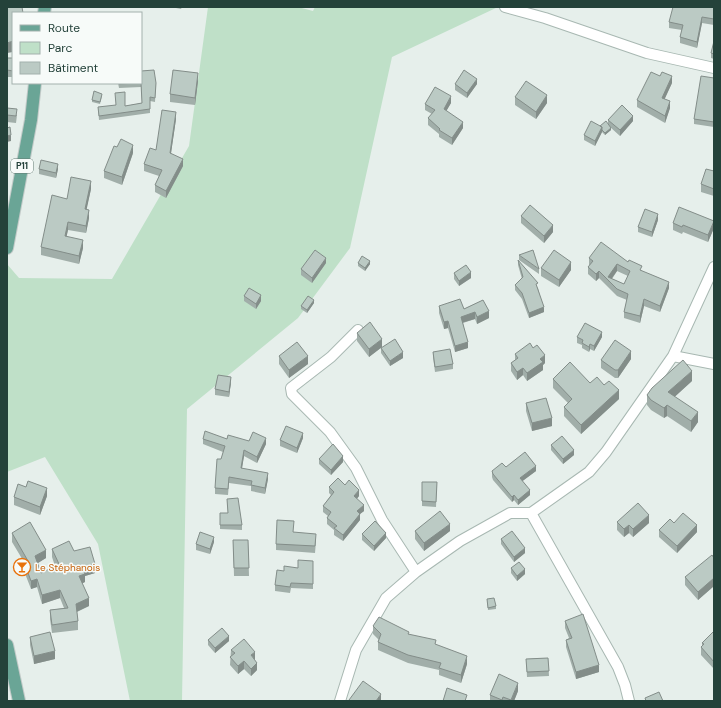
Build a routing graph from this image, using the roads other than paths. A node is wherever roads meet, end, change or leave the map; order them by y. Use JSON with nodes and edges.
{"nodes":[{"id":1,"x":505,"y":7,"type":"edge"},
{"id":2,"x":714,"y":68,"type":"edge"},
{"id":3,"x":35,"y":84,"type":"edge"},
{"id":4,"x":7,"y":248,"type":"edge"},
{"id":5,"x":714,"y":266,"type":"edge"},
{"id":6,"x":358,"y":330,"type":"edge"},
{"id":7,"x":673,"y":356,"type":"junction"},
{"id":8,"x":714,"y":364,"type":"edge"},
{"id":9,"x":531,"y":513,"type":"junction"},
{"id":10,"x":416,"y":572,"type":"junction"},
{"id":11,"x":7,"y":645,"type":"edge"},
{"id":12,"x":19,"y":701,"type":"edge"},
{"id":13,"x":340,"y":701,"type":"edge"},
{"id":14,"x":628,"y":701,"type":"edge"}],
"edges":[{"from":1,"to":2,"type":"street"},
{"from":3,"to":4,"type":"main road","number":"P11"},
{"from":5,"to":7,"type":"street"},
{"from":6,"to":10,"type":"street"},
{"from":7,"to":8,"type":"street"},
{"from":7,"to":9,"type":"street"},
{"from":9,"to":10,"type":"street"},
{"from":9,"to":14,"type":"street"},
{"from":10,"to":13,"type":"street"},
{"from":11,"to":12,"type":"main road"}]}
